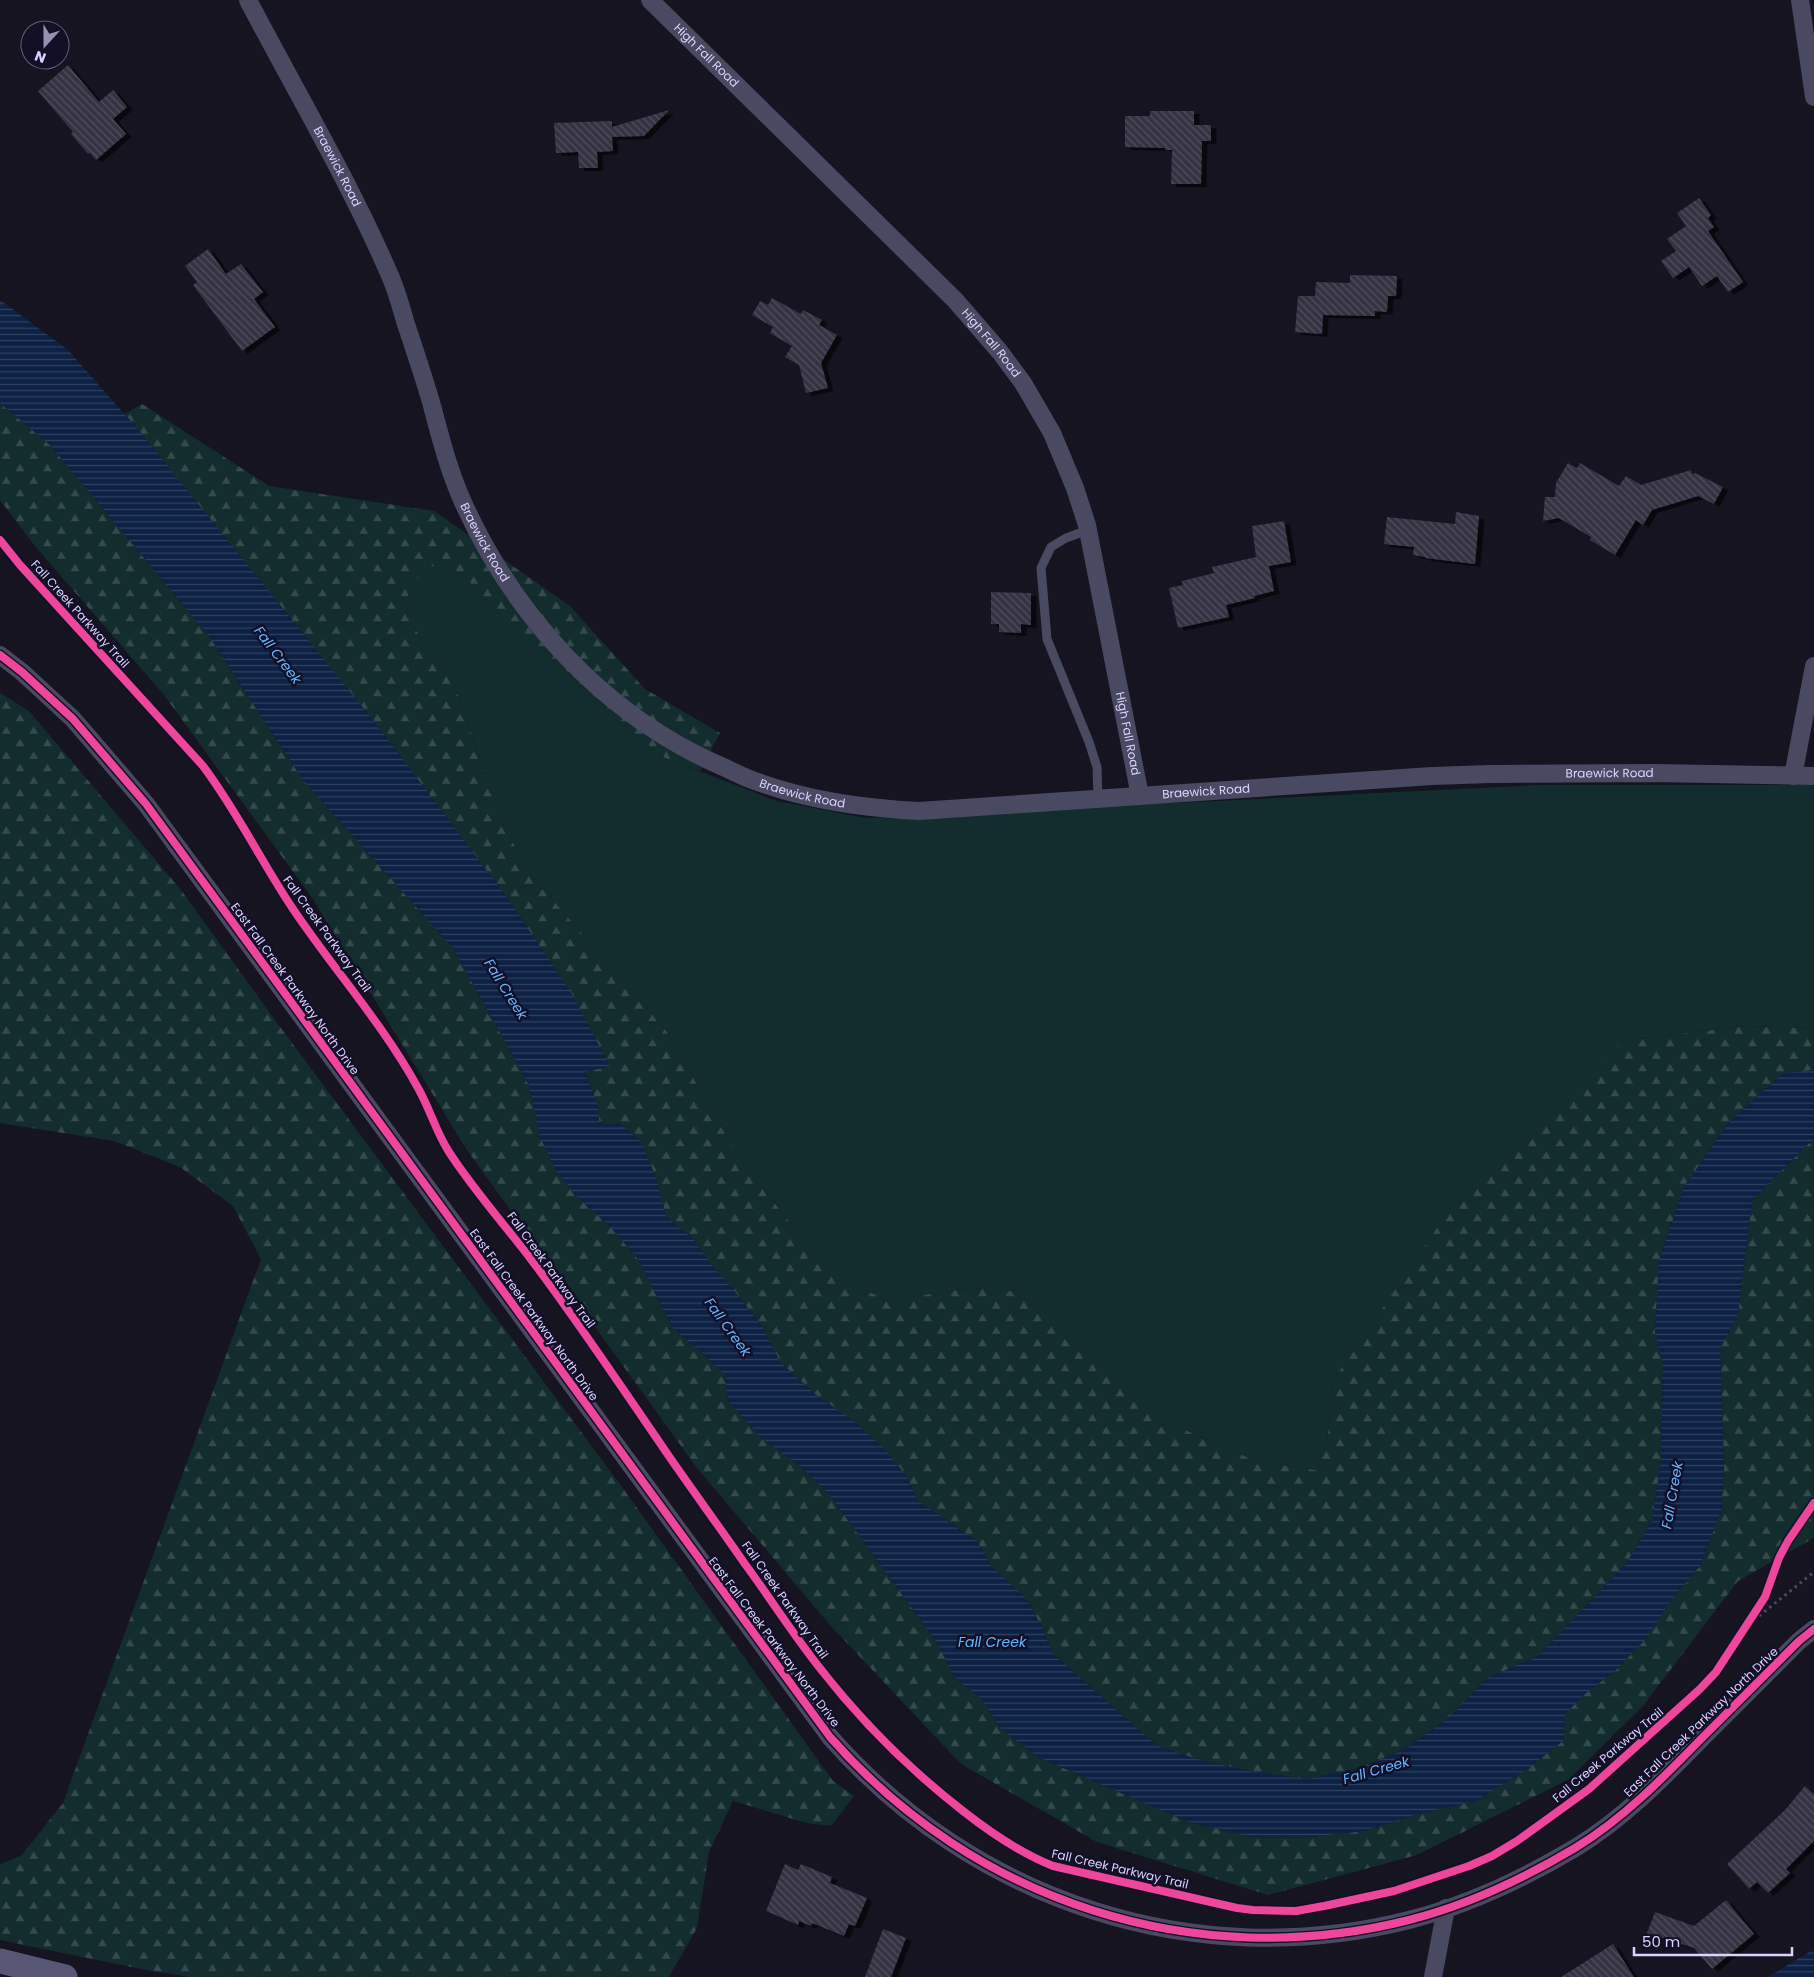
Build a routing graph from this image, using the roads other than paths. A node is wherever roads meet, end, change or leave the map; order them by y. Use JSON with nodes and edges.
{"nodes":[{"id":1,"x":248,"y":0,"type":"edge"},
{"id":2,"x":650,"y":0,"type":"edge"},
{"id":3,"x":1800,"y":0,"type":"edge"},
{"id":4,"x":1814,"y":97,"type":"edge"},
{"id":5,"x":1088,"y":530,"type":"junction"},
{"id":6,"x":0,"y":655,"type":"edge"},
{"id":7,"x":1814,"y":666,"type":"edge"},
{"id":8,"x":1793,"y":776,"type":"junction"},
{"id":9,"x":1814,"y":776,"type":"edge"},
{"id":10,"x":1140,"y":796,"type":"junction"},
{"id":11,"x":1098,"y":799,"type":"junction"},
{"id":12,"x":1814,"y":1629,"type":"edge"},
{"id":13,"x":1446,"y":1908,"type":"junction"},
{"id":14,"x":0,"y":1961,"type":"edge"},
{"id":15,"x":65,"y":1977,"type":"edge"},
{"id":16,"x":1433,"y":1977,"type":"edge"}],
"edges":[{"from":1,"to":11,"type":"street","name":"Braewick Road"},
{"from":2,"to":5,"type":"street","name":"High Fall Road"},
{"from":3,"to":4,"type":"street"},
{"from":5,"to":10,"type":"street","name":"High Fall Road"},
{"from":5,"to":11,"type":"lane"},
{"from":6,"to":13,"type":"street","name":"East Fall Creek Parkway North Drive"},
{"from":7,"to":8,"type":"street"},
{"from":8,"to":9,"type":"street","name":"Braewick Road"},
{"from":8,"to":10,"type":"street","name":"Braewick Road"},
{"from":10,"to":11,"type":"street","name":"Braewick Road"},
{"from":12,"to":13,"type":"street","name":"East Fall Creek Parkway North Drive"},
{"from":13,"to":16,"type":"street"},
{"from":14,"to":15,"type":"main road"}]}
